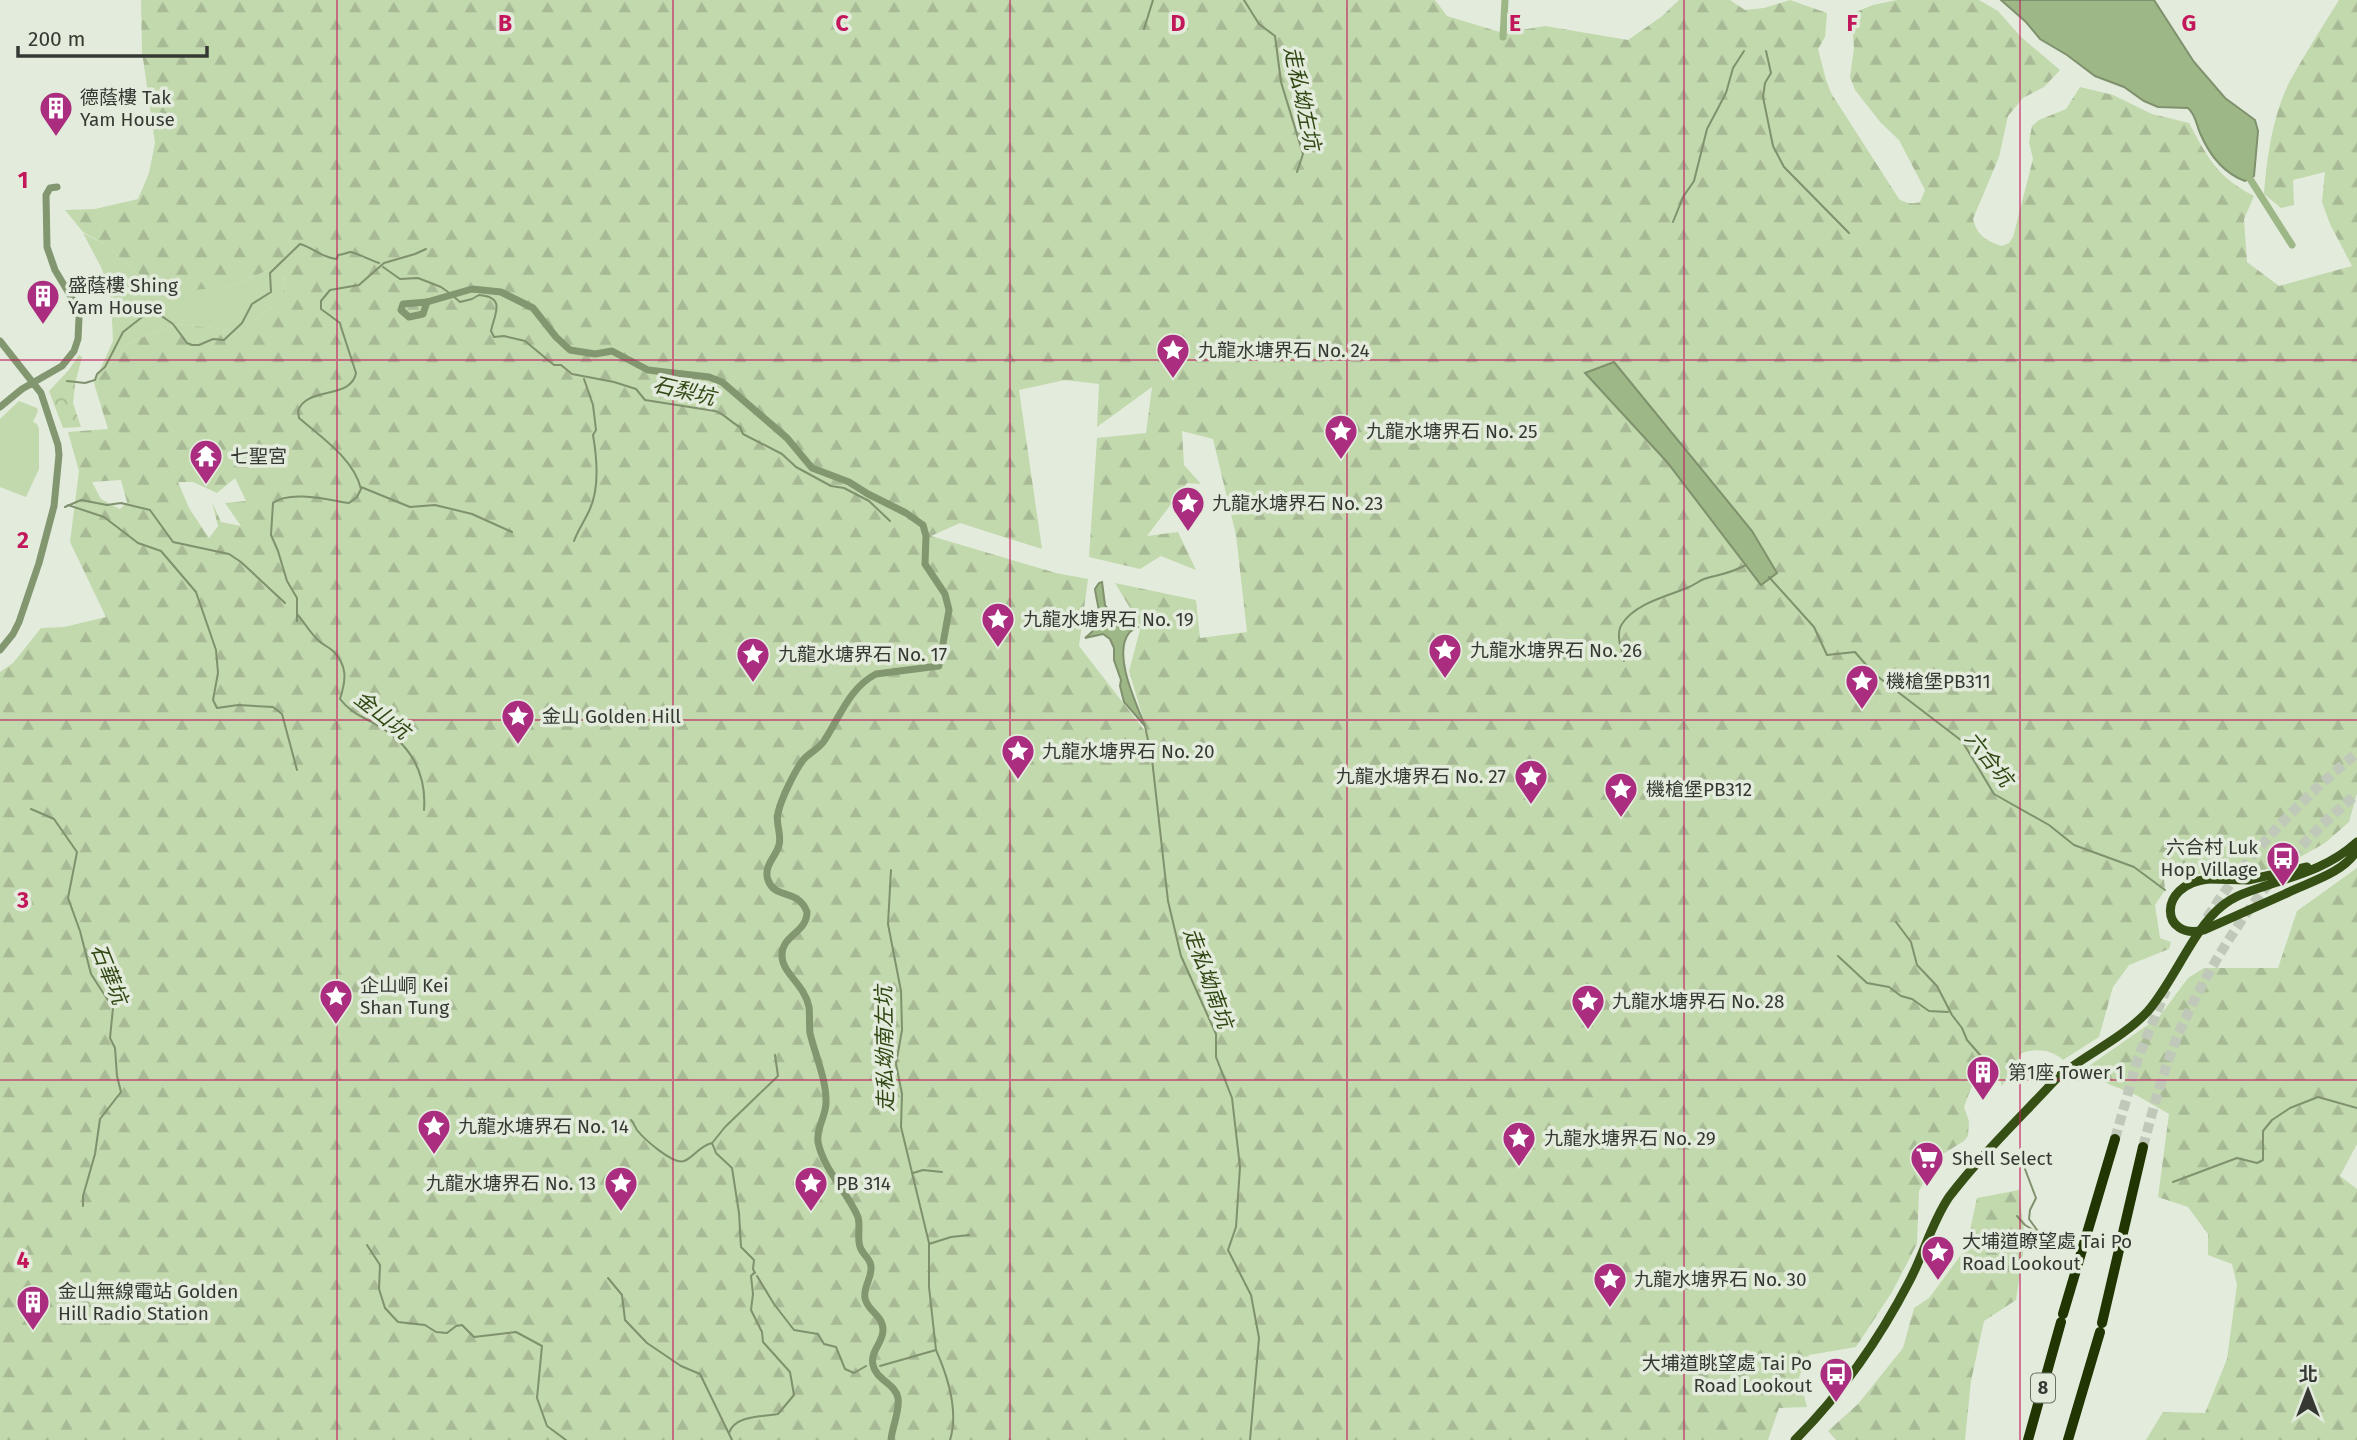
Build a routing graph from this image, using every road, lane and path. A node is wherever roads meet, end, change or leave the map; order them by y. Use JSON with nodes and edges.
{"nodes":[{"id":1,"x":57,"y":187,"type":"dead end"},
{"id":2,"x":427,"y":302,"type":"dead end"},
{"id":3,"x":0,"y":341,"type":"edge"},
{"id":4,"x":33,"y":383,"type":"junction"},
{"id":5,"x":0,"y":407,"type":"edge"},
{"id":6,"x":0,"y":650,"type":"edge"},
{"id":7,"x":2357,"y":842,"type":"edge"},
{"id":8,"x":2357,"y":850,"type":"edge"},
{"id":9,"x":2325,"y":865,"type":"junction"},
{"id":10,"x":2115,"y":1139,"type":"tunnel mouth"},
{"id":11,"x":2143,"y":1147,"type":"tunnel mouth"},
{"id":12,"x":891,"y":1440,"type":"edge"},
{"id":13,"x":1796,"y":1440,"type":"edge"},
{"id":14,"x":2028,"y":1440,"type":"edge"},
{"id":15,"x":2068,"y":1440,"type":"edge"}],
"edges":[{"from":1,"to":4,"type":"street"},
{"from":2,"to":12,"type":"street"},
{"from":3,"to":4,"type":"street"},
{"from":4,"to":5,"type":"street"},
{"from":4,"to":6,"type":"street"},
{"from":7,"to":9,"type":"main road"},
{"from":8,"to":9,"type":"main road","bridge":true},
{"from":9,"to":13,"type":"main road"},
{"from":10,"to":14,"type":"highway","number":"8"},
{"from":11,"to":15,"type":"highway","number":"8"}]}
